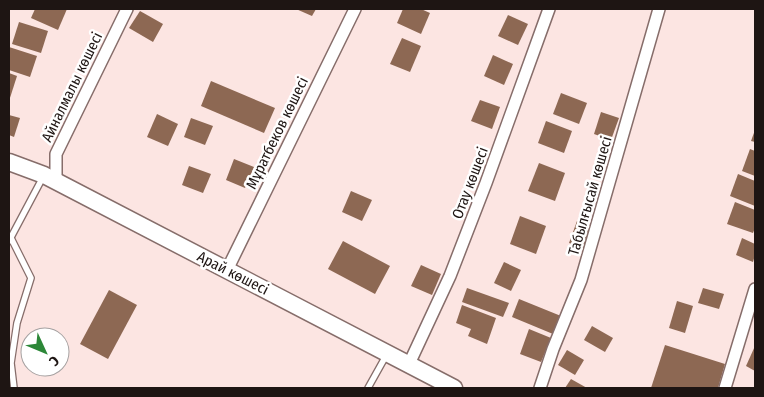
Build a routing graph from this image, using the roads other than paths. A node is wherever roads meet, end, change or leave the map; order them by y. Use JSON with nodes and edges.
{"nodes":[{"id":1,"x":126,"y":9,"type":"edge"},
{"id":2,"x":355,"y":9,"type":"edge"},
{"id":3,"x":549,"y":9,"type":"edge"},
{"id":4,"x":659,"y":9,"type":"edge"},
{"id":5,"x":9,"y":162,"type":"edge"},
{"id":6,"x":51,"y":178,"type":"junction"},
{"id":7,"x":10,"y":240,"type":"edge"},
{"id":8,"x":226,"y":270,"type":"junction"},
{"id":9,"x":755,"y":289,"type":"edge"},
{"id":10,"x":388,"y":353,"type":"junction"},
{"id":11,"x":409,"y":364,"type":"junction"},
{"id":12,"x":14,"y":388,"type":"edge"},
{"id":13,"x":368,"y":388,"type":"edge"},
{"id":14,"x":454,"y":388,"type":"edge"},
{"id":15,"x":540,"y":388,"type":"edge"},
{"id":16,"x":726,"y":388,"type":"edge"}],
"edges":[{"from":1,"to":6,"type":"street","name":"Айналмалы көшесі"},
{"from":2,"to":8,"type":"street","name":"Мұратбеков көшесі"},
{"from":3,"to":11,"type":"street","name":"Отау көшесі"},
{"from":4,"to":15,"type":"street","name":"Табылғысай көшесі"},
{"from":5,"to":6,"type":"main road","name":"Арай көшесі"},
{"from":6,"to":7,"type":"lane"},
{"from":6,"to":8,"type":"main road","name":"Арай көшесі"},
{"from":7,"to":12,"type":"lane"},
{"from":8,"to":10,"type":"main road","name":"Арай көшесі"},
{"from":9,"to":16,"type":"street"},
{"from":10,"to":11,"type":"main road","name":"Арай көшесі"},
{"from":10,"to":13,"type":"lane"},
{"from":11,"to":14,"type":"main road","name":"Арай көшесі"}]}
